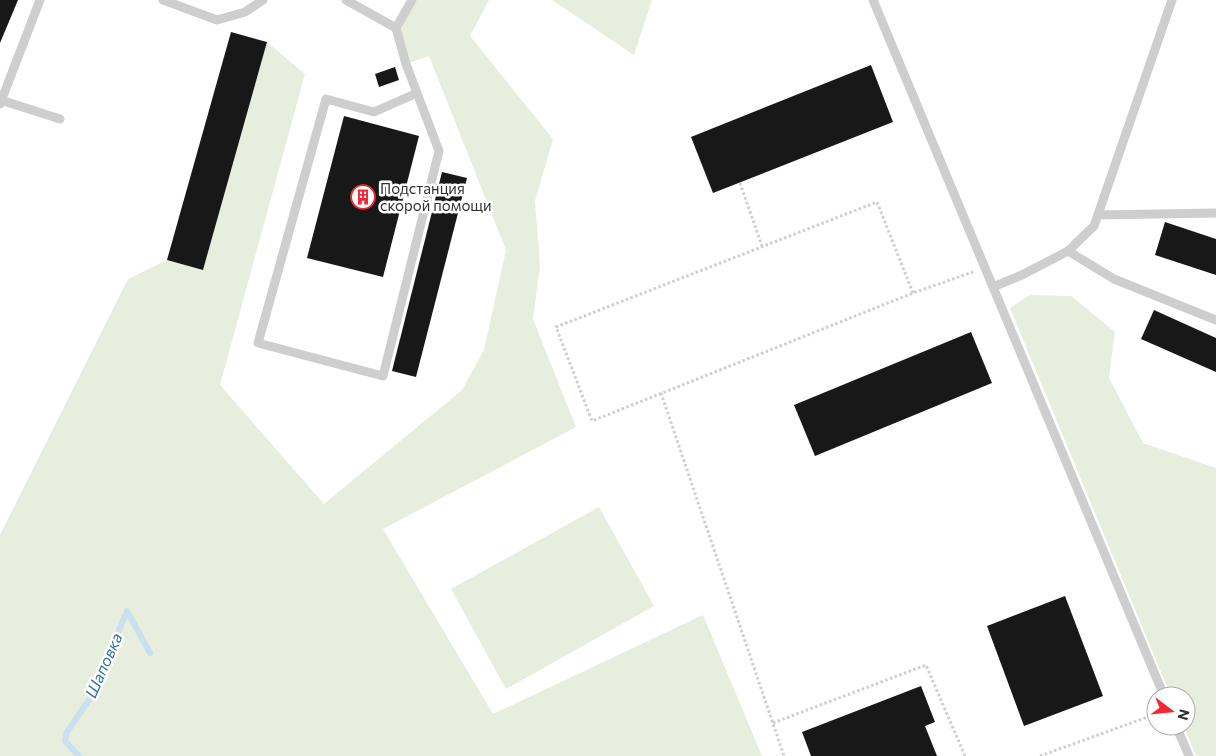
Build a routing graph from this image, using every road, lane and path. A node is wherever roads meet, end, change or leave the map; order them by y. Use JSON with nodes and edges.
{"nodes":[{"id":1,"x":40,"y":0,"type":"edge"},
{"id":2,"x":164,"y":0,"type":"edge"},
{"id":3,"x":264,"y":0,"type":"edge"},
{"id":4,"x":346,"y":0,"type":"edge"},
{"id":5,"x":412,"y":0,"type":"edge"},
{"id":6,"x":873,"y":0,"type":"edge"},
{"id":7,"x":1172,"y":0,"type":"edge"},
{"id":8,"x":396,"y":28,"type":"junction"},
{"id":9,"x":417,"y":93,"type":"junction"},
{"id":10,"x":1,"y":102,"type":"edge"},
{"id":11,"x":60,"y":119,"type":"dead end"},
{"id":12,"x":740,"y":183,"type":"dead end"},
{"id":13,"x":1216,"y":213,"type":"edge"},
{"id":14,"x":1098,"y":215,"type":"junction"},
{"id":15,"x":762,"y":246,"type":"junction"},
{"id":16,"x":1068,"y":251,"type":"junction"},
{"id":17,"x":985,"y":268,"type":"junction"},
{"id":18,"x":993,"y":287,"type":"junction"},
{"id":19,"x":912,"y":293,"type":"junction"},
{"id":20,"x":1216,"y":320,"type":"edge"},
{"id":21,"x":661,"y":393,"type":"junction"},
{"id":22,"x":1160,"y":686,"type":"edge"},
{"id":23,"x":1146,"y":718,"type":"edge"},
{"id":24,"x":773,"y":723,"type":"junction"},
{"id":25,"x":1180,"y":736,"type":"edge"},
{"id":26,"x":784,"y":756,"type":"edge"},
{"id":27,"x":966,"y":756,"type":"edge"},
{"id":28,"x":1040,"y":756,"type":"edge"},
{"id":29,"x":1189,"y":756,"type":"edge"}],
"edges":[{"from":1,"to":10,"type":"lane"},
{"from":2,"to":3,"type":"lane"},
{"from":4,"to":8,"type":"lane"},
{"from":5,"to":8,"type":"lane"},
{"from":6,"to":17,"type":"lane"},
{"from":7,"to":14,"type":"lane"},
{"from":8,"to":9,"type":"lane"},
{"from":9,"to":9,"type":"lane"},
{"from":10,"to":11,"type":"lane"},
{"from":12,"to":15,"type":"path"},
{"from":13,"to":14,"type":"lane"},
{"from":14,"to":16,"type":"lane"},
{"from":15,"to":19,"type":"path"},
{"from":15,"to":21,"type":"path"},
{"from":16,"to":18,"type":"lane"},
{"from":16,"to":20,"type":"lane"},
{"from":17,"to":18,"type":"lane"},
{"from":17,"to":19,"type":"path"},
{"from":18,"to":22,"type":"lane"},
{"from":19,"to":21,"type":"path"},
{"from":21,"to":24,"type":"path"},
{"from":23,"to":28,"type":"path"},
{"from":24,"to":26,"type":"path"},
{"from":24,"to":27,"type":"path"},
{"from":25,"to":29,"type":"lane"}]}
